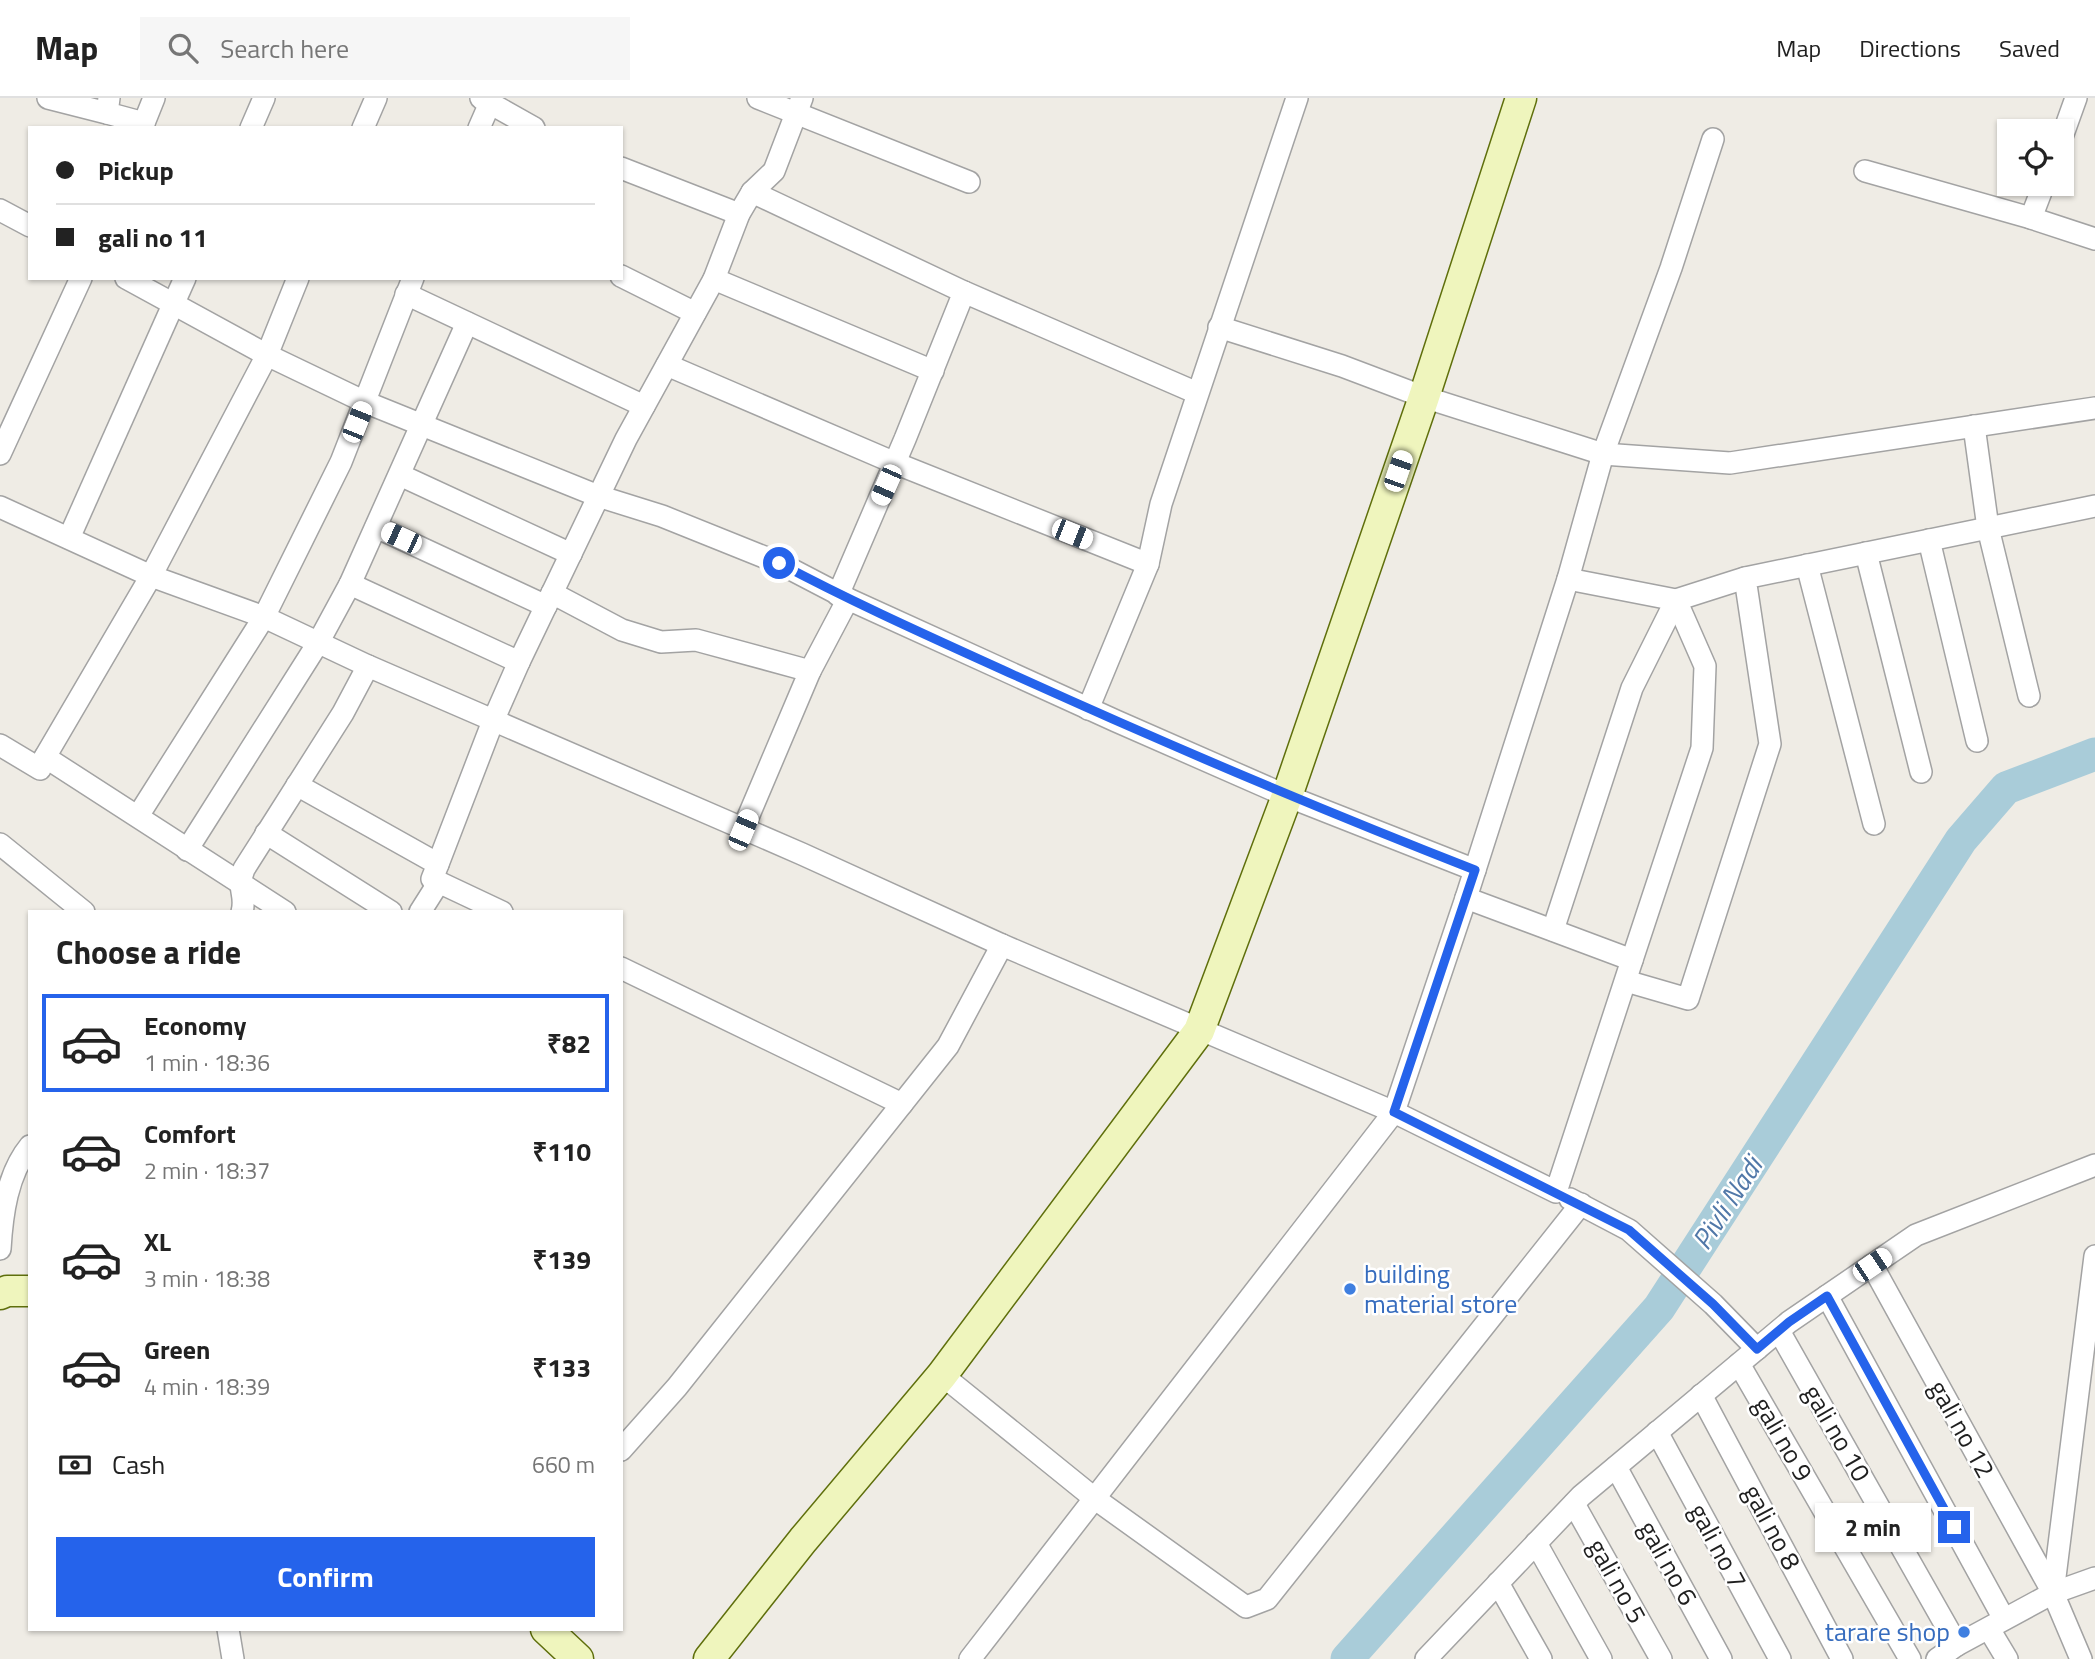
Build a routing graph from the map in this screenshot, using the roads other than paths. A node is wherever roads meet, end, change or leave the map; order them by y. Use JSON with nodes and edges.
{"nodes":[{"id":1,"x":48,"y":98,"type":"edge"},
{"id":2,"x":154,"y":98,"type":"edge"},
{"id":3,"x":264,"y":98,"type":"edge"},
{"id":4,"x":376,"y":98,"type":"edge"},
{"id":5,"x":758,"y":98,"type":"edge"},
{"id":6,"x":1297,"y":98,"type":"edge"},
{"id":7,"x":1521,"y":98,"type":"edge"},
{"id":8,"x":2076,"y":98,"type":"edge"},
{"id":9,"x":485,"y":100,"type":"edge"},
{"id":10,"x":799,"y":105,"type":"edge"},
{"id":11,"x":108,"y":106,"type":"edge"},
{"id":12,"x":2068,"y":119,"type":"edge"},
{"id":13,"x":143,"y":125,"type":"edge"},
{"id":14,"x":252,"y":126,"type":"edge"},
{"id":15,"x":364,"y":126,"type":"edge"},
{"id":16,"x":479,"y":126,"type":"edge"},
{"id":17,"x":530,"y":126,"type":"edge"},
{"id":18,"x":1713,"y":139,"type":"dead end"},
{"id":19,"x":623,"y":168,"type":"edge"},
{"id":20,"x":1865,"y":172,"type":"dead end"},
{"id":21,"x":969,"y":182,"type":"dead end"},
{"id":22,"x":752,"y":192,"type":"junction"},
{"id":23,"x":2039,"y":196,"type":"edge"},
{"id":24,"x":0,"y":211,"type":"edge"},
{"id":25,"x":739,"y":214,"type":"junction"},
{"id":26,"x":2031,"y":218,"type":"junction"},
{"id":27,"x":28,"y":225,"type":"edge"},
{"id":28,"x":2095,"y":239,"type":"edge"},
{"id":29,"x":623,"y":277,"type":"edge"},
{"id":30,"x":715,"y":279,"type":"junction"},
{"id":31,"x":80,"y":280,"type":"edge"},
{"id":32,"x":129,"y":280,"type":"edge"},
{"id":33,"x":184,"y":280,"type":"edge"},
{"id":34,"x":297,"y":280,"type":"edge"},
{"id":35,"x":409,"y":286,"type":"edge"},
{"id":36,"x":964,"y":292,"type":"junction"},
{"id":37,"x":173,"y":305,"type":"junction"},
{"id":38,"x":695,"y":313,"type":"junction"},
{"id":39,"x":467,"y":323,"type":"junction"},
{"id":40,"x":1219,"y":327,"type":"junction"},
{"id":41,"x":267,"y":355,"type":"junction"},
{"id":42,"x":667,"y":365,"type":"junction"},
{"id":43,"x":933,"y":371,"type":"junction"},
{"id":44,"x":1198,"y":393,"type":"junction"},
{"id":45,"x":1424,"y":397,"type":"junction"},
{"id":46,"x":365,"y":402,"type":"junction"},
{"id":47,"x":644,"y":406,"type":"junction"},
{"id":48,"x":2095,"y":408,"type":"edge"},
{"id":49,"x":422,"y":426,"type":"junction"},
{"id":50,"x":1974,"y":426,"type":"junction"},
{"id":51,"x":0,"y":454,"type":"edge"},
{"id":52,"x":1603,"y":454,"type":"junction"},
{"id":53,"x":895,"y":463,"type":"junction"},
{"id":54,"x":400,"y":475,"type":"junction"},
{"id":55,"x":598,"y":496,"type":"junction"},
{"id":56,"x":2095,"y":506,"type":"edge"},
{"id":57,"x":0,"y":507,"type":"edge"},
{"id":58,"x":376,"y":527,"type":"junction"},
{"id":59,"x":1988,"y":528,"type":"junction"},
{"id":60,"x":69,"y":538,"type":"junction"},
{"id":61,"x":1929,"y":540,"type":"junction"},
{"id":62,"x":1866,"y":553,"type":"junction"},
{"id":63,"x":571,"y":554,"type":"junction"},
{"id":64,"x":1148,"y":564,"type":"junction"},
{"id":65,"x":1807,"y":565,"type":"junction"},
{"id":66,"x":151,"y":576,"type":"junction"},
{"id":67,"x":1745,"y":578,"type":"junction"},
{"id":68,"x":1568,"y":579,"type":"junction"},
{"id":69,"x":350,"y":584,"type":"junction"},
{"id":70,"x":843,"y":597,"type":"junction"},
{"id":71,"x":549,"y":599,"type":"junction"},
{"id":72,"x":1676,"y":600,"type":"junction"},
{"id":73,"x":264,"y":617,"type":"junction"},
{"id":74,"x":318,"y":643,"type":"junction"},
{"id":75,"x":519,"y":662,"type":"junction"},
{"id":76,"x":368,"y":666,"type":"junction"},
{"id":77,"x":810,"y":671,"type":"junction"},
{"id":78,"x":2029,"y":696,"type":"dead end"},
{"id":79,"x":1088,"y":709,"type":"junction"},
{"id":80,"x":493,"y":721,"type":"junction"},
{"id":81,"x":1977,"y":741,"type":"dead end"},
{"id":82,"x":0,"y":745,"type":"edge"},
{"id":83,"x":46,"y":758,"type":"junction"},
{"id":84,"x":1921,"y":772,"type":"dead end"},
{"id":85,"x":297,"y":785,"type":"junction"},
{"id":86,"x":1287,"y":796,"type":"junction"},
{"id":87,"x":138,"y":816,"type":"junction"},
{"id":88,"x":1874,"y":824,"type":"dead end"},
{"id":89,"x":743,"y":830,"type":"junction"},
{"id":90,"x":266,"y":833,"type":"junction"},
{"id":91,"x":0,"y":845,"type":"edge"},
{"id":92,"x":187,"y":850,"type":"junction"},
{"id":93,"x":1475,"y":870,"type":"junction"},
{"id":94,"x":438,"y":873,"type":"junction"},
{"id":95,"x":239,"y":881,"type":"junction"},
{"id":96,"x":1466,"y":898,"type":"junction"},
{"id":97,"x":81,"y":910,"type":"edge"},
{"id":98,"x":243,"y":910,"type":"edge"},
{"id":99,"x":282,"y":910,"type":"edge"},
{"id":100,"x":388,"y":910,"type":"edge"},
{"id":101,"x":421,"y":910,"type":"edge"},
{"id":102,"x":499,"y":910,"type":"edge"},
{"id":103,"x":1553,"y":930,"type":"junction"},
{"id":104,"x":1002,"y":946,"type":"junction"},
{"id":105,"x":1632,"y":960,"type":"junction"},
{"id":106,"x":623,"y":969,"type":"edge"},
{"id":107,"x":1626,"y":981,"type":"junction"},
{"id":108,"x":1199,"y":1031,"type":"junction"},
{"id":109,"x":902,"y":1104,"type":"junction"},
{"id":110,"x":1394,"y":1112,"type":"junction"},
{"id":111,"x":28,"y":1148,"type":"edge"},
{"id":112,"x":2095,"y":1165,"type":"edge"},
{"id":113,"x":1556,"y":1192,"type":"junction"},
{"id":114,"x":1581,"y":1204,"type":"junction"},
{"id":115,"x":0,"y":1249,"type":"edge"},
{"id":116,"x":2095,"y":1256,"type":"edge"},
{"id":117,"x":1872,"y":1265,"type":"junction"},
{"id":118,"x":1827,"y":1296,"type":"junction"},
{"id":119,"x":1779,"y":1331,"type":"junction"},
{"id":120,"x":1757,"y":1349,"type":"junction"},
{"id":121,"x":1739,"y":1364,"type":"junction"},
{"id":122,"x":942,"y":1376,"type":"junction"},
{"id":123,"x":1702,"y":1395,"type":"junction"},
{"id":124,"x":1657,"y":1432,"type":"junction"},
{"id":125,"x":623,"y":1448,"type":"edge"},
{"id":126,"x":1616,"y":1467,"type":"junction"},
{"id":127,"x":1094,"y":1498,"type":"junction"},
{"id":128,"x":1574,"y":1504,"type":"junction"},
{"id":129,"x":1536,"y":1543,"type":"junction"},
{"id":130,"x":2095,"y":1578,"type":"edge"},
{"id":131,"x":1498,"y":1583,"type":"junction"},
{"id":132,"x":2053,"y":1593,"type":"junction"},
{"id":133,"x":1997,"y":1624,"type":"junction"},
{"id":134,"x":228,"y":1631,"type":"edge"},
{"id":135,"x":548,"y":1631,"type":"edge"},
{"id":136,"x":1957,"y":1645,"type":"junction"},
{"id":137,"x":233,"y":1659,"type":"edge"},
{"id":138,"x":578,"y":1659,"type":"edge"},
{"id":139,"x":709,"y":1659,"type":"edge"},
{"id":140,"x":970,"y":1659,"type":"edge"},
{"id":141,"x":1426,"y":1659,"type":"edge"},
{"id":142,"x":1541,"y":1659,"type":"edge"},
{"id":143,"x":1601,"y":1659,"type":"edge"},
{"id":144,"x":1661,"y":1659,"type":"edge"},
{"id":145,"x":1721,"y":1659,"type":"edge"},
{"id":146,"x":1780,"y":1659,"type":"edge"},
{"id":147,"x":1842,"y":1659,"type":"edge"},
{"id":148,"x":1910,"y":1659,"type":"edge"},
{"id":149,"x":1937,"y":1659,"type":"edge"},
{"id":150,"x":2007,"y":1659,"type":"edge"},
{"id":151,"x":2081,"y":1659,"type":"edge"}],
"edges":[{"from":1,"to":11,"type":"street"},
{"from":2,"to":13,"type":"street"},
{"from":3,"to":14,"type":"street"},
{"from":4,"to":15,"type":"street"},
{"from":5,"to":10,"type":"street"},
{"from":6,"to":40,"type":"street"},
{"from":7,"to":45,"type":"street"},
{"from":8,"to":12,"type":"street"},
{"from":9,"to":16,"type":"street"},
{"from":9,"to":17,"type":"street"},
{"from":10,"to":21,"type":"street"},
{"from":10,"to":22,"type":"street"},
{"from":11,"to":13,"type":"street"},
{"from":18,"to":52,"type":"street"},
{"from":19,"to":25,"type":"street"},
{"from":20,"to":26,"type":"street"},
{"from":22,"to":25,"type":"street"},
{"from":22,"to":36,"type":"street"},
{"from":23,"to":26,"type":"street"},
{"from":24,"to":27,"type":"street"},
{"from":25,"to":30,"type":"street"},
{"from":26,"to":28,"type":"street"},
{"from":29,"to":38,"type":"street"},
{"from":30,"to":38,"type":"street"},
{"from":30,"to":43,"type":"street"},
{"from":31,"to":51,"type":"street"},
{"from":32,"to":37,"type":"street"},
{"from":33,"to":37,"type":"street"},
{"from":34,"to":41,"type":"street"},
{"from":35,"to":39,"type":"street"},
{"from":35,"to":46,"type":"street"},
{"from":36,"to":43,"type":"street"},
{"from":36,"to":44,"type":"street"},
{"from":37,"to":41,"type":"street"},
{"from":37,"to":60,"type":"street"},
{"from":38,"to":42,"type":"street"},
{"from":39,"to":47,"type":"street"},
{"from":39,"to":49,"type":"street"},
{"from":40,"to":44,"type":"street"},
{"from":40,"to":45,"type":"street"},
{"from":41,"to":46,"type":"street"},
{"from":41,"to":66,"type":"street"},
{"from":42,"to":47,"type":"street"},
{"from":42,"to":53,"type":"street"},
{"from":43,"to":53,"type":"street"},
{"from":44,"to":64,"type":"street"},
{"from":45,"to":52,"type":"street"},
{"from":45,"to":86,"type":"street"},
{"from":46,"to":49,"type":"street"},
{"from":46,"to":73,"type":"street"},
{"from":47,"to":55,"type":"street"},
{"from":48,"to":50,"type":"street"},
{"from":49,"to":54,"type":"street"},
{"from":49,"to":55,"type":"street"},
{"from":50,"to":52,"type":"street"},
{"from":50,"to":59,"type":"street"},
{"from":52,"to":68,"type":"street"},
{"from":53,"to":64,"type":"street"},
{"from":53,"to":70,"type":"street"},
{"from":54,"to":58,"type":"street"},
{"from":54,"to":63,"type":"street"},
{"from":55,"to":63,"type":"street"},
{"from":55,"to":70,"type":"street"},
{"from":56,"to":59,"type":"street"},
{"from":57,"to":60,"type":"street"},
{"from":58,"to":69,"type":"street"},
{"from":58,"to":71,"type":"street"},
{"from":59,"to":61,"type":"street"},
{"from":59,"to":78,"type":"street"},
{"from":60,"to":66,"type":"street"},
{"from":61,"to":62,"type":"street"},
{"from":61,"to":81,"type":"street"},
{"from":62,"to":65,"type":"street"},
{"from":62,"to":84,"type":"street"},
{"from":63,"to":71,"type":"street"},
{"from":64,"to":79,"type":"street"},
{"from":65,"to":67,"type":"street"},
{"from":65,"to":88,"type":"street"},
{"from":66,"to":73,"type":"street"},
{"from":66,"to":83,"type":"street"},
{"from":67,"to":72,"type":"street"},
{"from":67,"to":107,"type":"street"},
{"from":68,"to":72,"type":"street"},
{"from":68,"to":93,"type":"street"},
{"from":69,"to":74,"type":"street"},
{"from":69,"to":75,"type":"street"},
{"from":70,"to":77,"type":"street"},
{"from":70,"to":79,"type":"street"},
{"from":71,"to":75,"type":"street"},
{"from":71,"to":77,"type":"street"},
{"from":72,"to":103,"type":"street"},
{"from":72,"to":105,"type":"street"},
{"from":73,"to":74,"type":"street"},
{"from":73,"to":87,"type":"street"},
{"from":74,"to":76,"type":"street"},
{"from":74,"to":92,"type":"street"},
{"from":75,"to":80,"type":"street"},
{"from":76,"to":80,"type":"street"},
{"from":76,"to":85,"type":"street"},
{"from":77,"to":89,"type":"street"},
{"from":79,"to":86,"type":"street"},
{"from":80,"to":89,"type":"street"},
{"from":80,"to":94,"type":"street"},
{"from":82,"to":83,"type":"street"},
{"from":83,"to":87,"type":"street"},
{"from":85,"to":90,"type":"street"},
{"from":85,"to":94,"type":"street"},
{"from":86,"to":93,"type":"street"},
{"from":86,"to":108,"type":"street"},
{"from":87,"to":92,"type":"street"},
{"from":89,"to":104,"type":"street"},
{"from":90,"to":95,"type":"street"},
{"from":90,"to":100,"type":"street"},
{"from":91,"to":97,"type":"street"},
{"from":92,"to":95,"type":"street"},
{"from":93,"to":96,"type":"street"},
{"from":94,"to":101,"type":"street"},
{"from":94,"to":102,"type":"street"},
{"from":95,"to":98,"type":"street"},
{"from":95,"to":99,"type":"street"},
{"from":96,"to":103,"type":"street"},
{"from":96,"to":110,"type":"street"},
{"from":103,"to":105,"type":"street"},
{"from":104,"to":108,"type":"street"},
{"from":104,"to":109,"type":"street"},
{"from":105,"to":107,"type":"street"},
{"from":106,"to":109,"type":"street"},
{"from":107,"to":113,"type":"street"},
{"from":108,"to":110,"type":"street"},
{"from":108,"to":122,"type":"street"},
{"from":109,"to":125,"type":"street"},
{"from":110,"to":113,"type":"street"},
{"from":110,"to":127,"type":"street"},
{"from":111,"to":115,"type":"street"},
{"from":112,"to":117,"type":"street"},
{"from":113,"to":114,"type":"street"},
{"from":114,"to":120,"type":"street"},
{"from":114,"to":127,"type":"street"},
{"from":116,"to":132,"type":"street"},
{"from":117,"to":118,"type":"street"},
{"from":117,"to":132,"type":"street","name":"gali no 12"},
{"from":118,"to":119,"type":"street"},
{"from":118,"to":133,"type":"street"},
{"from":119,"to":120,"type":"street"},
{"from":119,"to":136,"type":"street","name":"gali no 10"},
{"from":120,"to":121,"type":"street"},
{"from":121,"to":123,"type":"street"},
{"from":121,"to":148,"type":"street","name":"gali no 9"},
{"from":122,"to":127,"type":"street"},
{"from":122,"to":139,"type":"street"},
{"from":123,"to":124,"type":"street"},
{"from":123,"to":147,"type":"street","name":"gali no 8"},
{"from":124,"to":126,"type":"street"},
{"from":124,"to":146,"type":"street","name":"gali no 7"},
{"from":126,"to":128,"type":"street"},
{"from":126,"to":145,"type":"street","name":"gali no 6"},
{"from":127,"to":140,"type":"street"},
{"from":128,"to":129,"type":"street"},
{"from":128,"to":144,"type":"street","name":"gali no 5"},
{"from":129,"to":131,"type":"street"},
{"from":129,"to":143,"type":"street"},
{"from":130,"to":132,"type":"street"},
{"from":131,"to":141,"type":"street"},
{"from":131,"to":142,"type":"street"},
{"from":132,"to":133,"type":"street"},
{"from":132,"to":151,"type":"street","name":"gali no 12"},
{"from":133,"to":136,"type":"street"},
{"from":133,"to":150,"type":"street"},
{"from":134,"to":137,"type":"street"},
{"from":135,"to":138,"type":"street"},
{"from":136,"to":149,"type":"street"}]}
